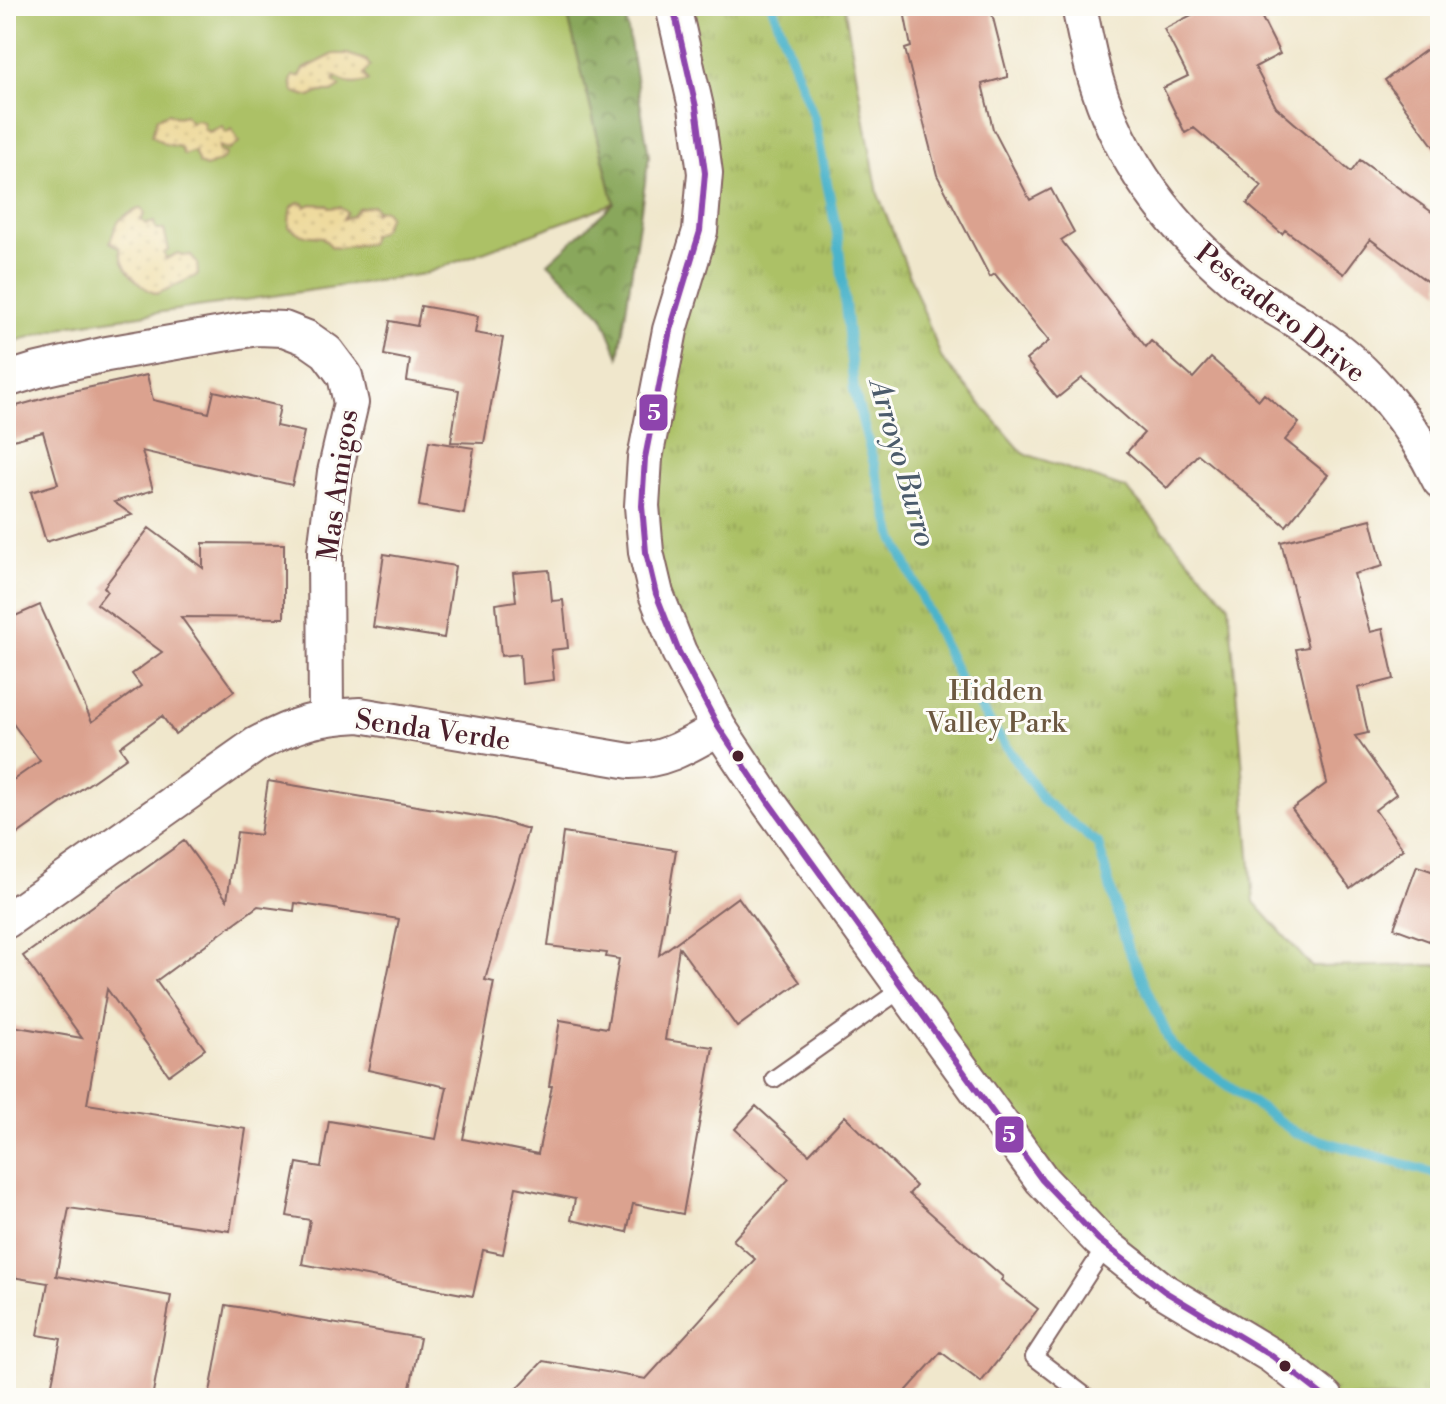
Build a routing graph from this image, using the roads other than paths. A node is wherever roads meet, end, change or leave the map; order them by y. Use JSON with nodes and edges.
{"nodes":[{"id":1,"x":673,"y":6,"type":"edge"},
{"id":2,"x":1079,"y":6,"type":"edge"},
{"id":3,"x":6,"y":380,"type":"edge"},
{"id":4,"x":1440,"y":481,"type":"edge"},
{"id":5,"x":326,"y":717,"type":"junction"},
{"id":6,"x":719,"y":728,"type":"junction"},
{"id":7,"x":6,"y":921,"type":"edge"},
{"id":8,"x":903,"y":988,"type":"junction"},
{"id":9,"x":774,"y":1079,"type":"dead end"},
{"id":10,"x":1106,"y":1246,"type":"junction"},
{"id":11,"x":1088,"y":1398,"type":"edge"},
{"id":12,"x":1326,"y":1398,"type":"edge"}],
"edges":[{"from":1,"to":6,"type":"street"},
{"from":2,"to":4,"type":"street","name":"Pescadero Drive"},
{"from":3,"to":5,"type":"street","name":"Mas Amigos"},
{"from":5,"to":6,"type":"street","name":"Senda Verde"},
{"from":5,"to":7,"type":"street","name":"Senda Verde"},
{"from":6,"to":8,"type":"street"},
{"from":8,"to":9,"type":"lane"},
{"from":8,"to":10,"type":"street"},
{"from":10,"to":11,"type":"lane"},
{"from":10,"to":12,"type":"street"}]}
